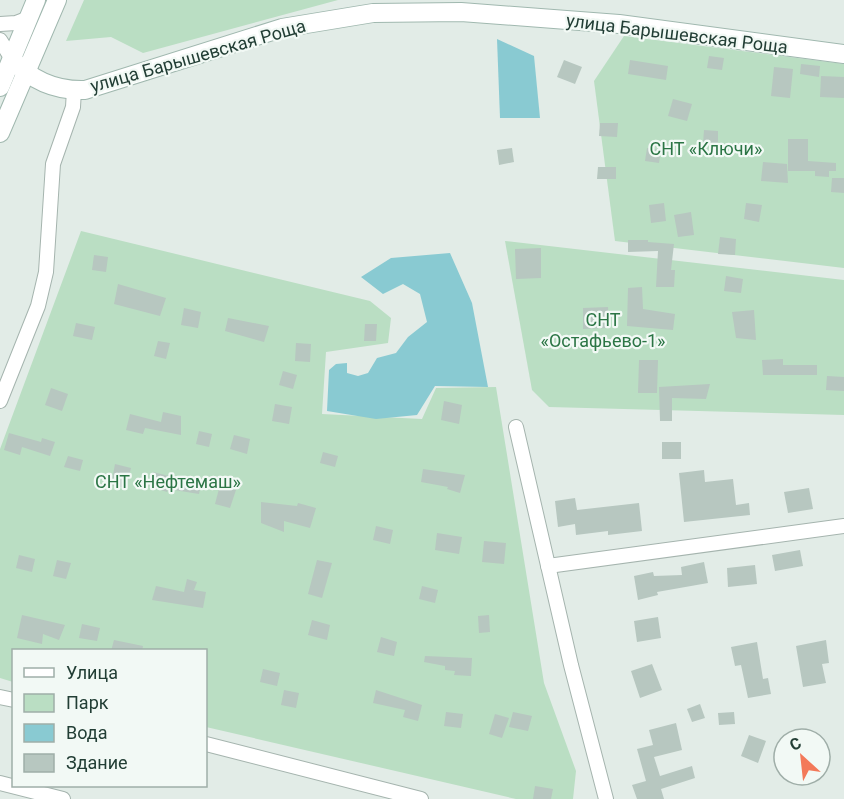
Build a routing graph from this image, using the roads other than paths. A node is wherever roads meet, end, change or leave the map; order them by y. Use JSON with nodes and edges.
{"nodes":[{"id":1,"x":36,"y":0,"type":"edge"},
{"id":2,"x":57,"y":0,"type":"edge"},
{"id":3,"x":29,"y":18,"type":"junction"},
{"id":4,"x":0,"y":24,"type":"edge"},
{"id":5,"x":0,"y":40,"type":"edge"},
{"id":6,"x":844,"y":54,"type":"edge"},
{"id":7,"x":12,"y":58,"type":"junction"},
{"id":8,"x":24,"y":73,"type":"junction"},
{"id":9,"x":0,"y":87,"type":"edge"},
{"id":10,"x":74,"y":90,"type":"junction"},
{"id":11,"x":0,"y":133,"type":"edge"},
{"id":12,"x":0,"y":401,"type":"edge"},
{"id":13,"x":516,"y":427,"type":"dead end"},
{"id":14,"x":844,"y":526,"type":"edge"},
{"id":15,"x":548,"y":566,"type":"junction"},
{"id":16,"x":207,"y":744,"type":"edge"},
{"id":17,"x":16,"y":787,"type":"edge"},
{"id":18,"x":63,"y":799,"type":"edge"},
{"id":19,"x":421,"y":799,"type":"edge"},
{"id":20,"x":606,"y":799,"type":"edge"}],
"edges":[{"from":1,"to":3,"type":"street"},
{"from":2,"to":8,"type":"street"},
{"from":3,"to":4,"type":"street"},
{"from":3,"to":7,"type":"street"},
{"from":5,"to":7,"type":"street","name":"улица Барышевская Роща"},
{"from":6,"to":10,"type":"street","name":"улица Барышевская Роща"},
{"from":7,"to":8,"type":"street","name":"улица Барышевская Роща"},
{"from":7,"to":9,"type":"street"},
{"from":8,"to":10,"type":"street","name":"улица Барышевская Роща"},
{"from":8,"to":11,"type":"street"},
{"from":10,"to":12,"type":"street"},
{"from":13,"to":15,"type":"street"},
{"from":14,"to":15,"type":"street"},
{"from":15,"to":20,"type":"street"},
{"from":16,"to":19,"type":"street"},
{"from":17,"to":18,"type":"street"}]}
